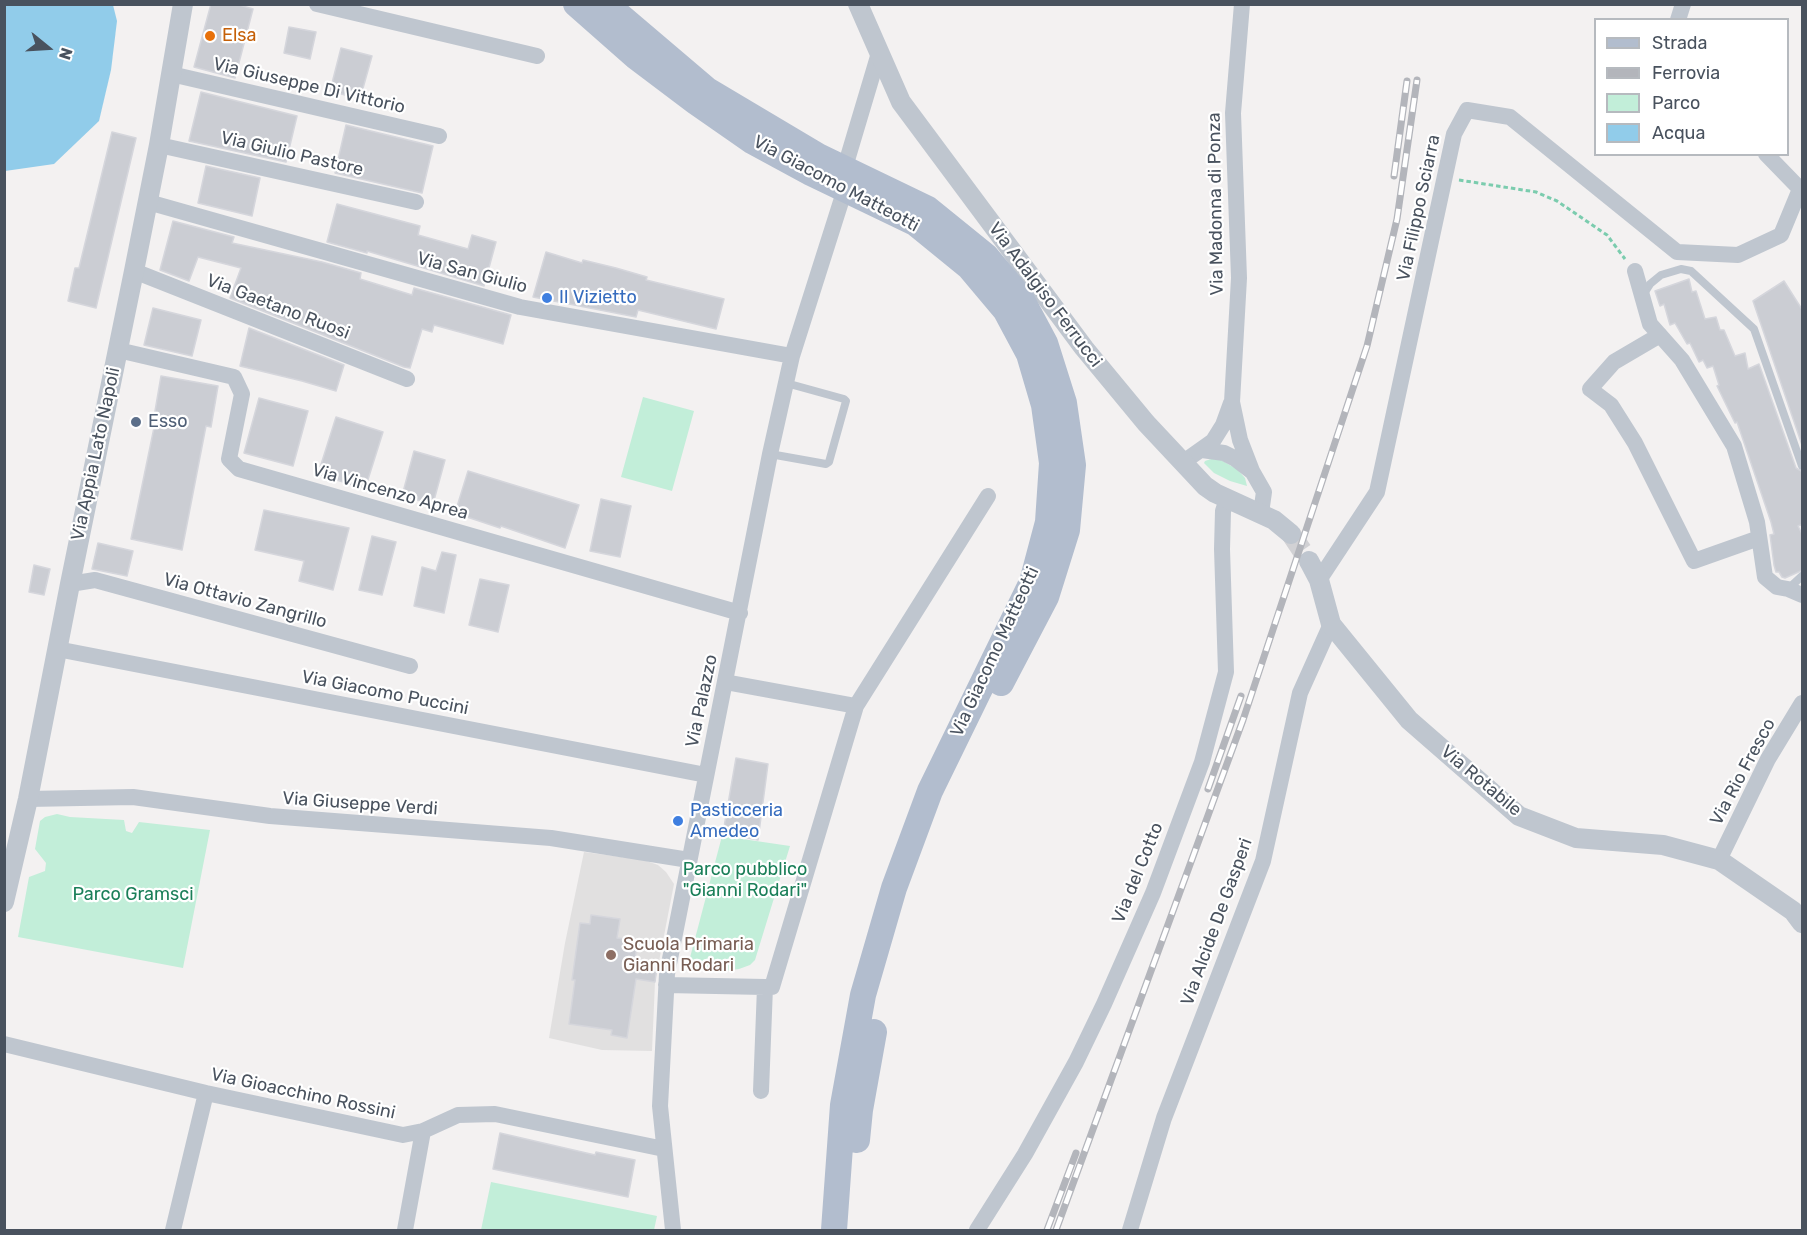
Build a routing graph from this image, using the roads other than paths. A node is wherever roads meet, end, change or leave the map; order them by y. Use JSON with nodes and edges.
{"nodes":[{"id":1,"x":183,"y":4,"type":"edge"},
{"id":2,"x":317,"y":4,"type":"edge"},
{"id":3,"x":576,"y":4,"type":"edge"},
{"id":4,"x":606,"y":4,"type":"edge"},
{"id":5,"x":858,"y":4,"type":"edge"},
{"id":6,"x":1242,"y":4,"type":"edge"},
{"id":7,"x":879,"y":53,"type":"junction"},
{"id":8,"x":537,"y":56,"type":"dead end"},
{"id":9,"x":171,"y":74,"type":"junction"},
{"id":10,"x":439,"y":136,"type":"dead end"},
{"id":11,"x":159,"y":145,"type":"junction"},
{"id":12,"x":1768,"y":156,"type":"edge"},
{"id":13,"x":845,"y":178,"type":"junction"},
{"id":14,"x":148,"y":202,"type":"junction"},
{"id":15,"x":416,"y":202,"type":"dead end"},
{"id":16,"x":1635,"y":271,"type":"road end"},
{"id":17,"x":134,"y":272,"type":"junction"},
{"id":18,"x":1643,"y":295,"type":"junction"},
{"id":19,"x":1660,"y":334,"type":"junction"},
{"id":20,"x":118,"y":350,"type":"junction"},
{"id":21,"x":792,"y":356,"type":"junction"},
{"id":22,"x":407,"y":379,"type":"dead end"},
{"id":23,"x":786,"y":383,"type":"junction"},
{"id":24,"x":1232,"y":402,"type":"junction"},
{"id":25,"x":1202,"y":450,"type":"junction"},
{"id":26,"x":770,"y":454,"type":"junction"},
{"id":27,"x":1182,"y":463,"type":"junction"},
{"id":28,"x":1803,"y":466,"type":"edge"},
{"id":29,"x":1252,"y":471,"type":"junction"},
{"id":30,"x":988,"y":496,"type":"dead end"},
{"id":31,"x":1227,"y":499,"type":"junction"},
{"id":32,"x":1261,"y":513,"type":"junction"},
{"id":33,"x":1291,"y":534,"type":"tunnel mouth"},
{"id":34,"x":1759,"y":538,"type":"junction"},
{"id":35,"x":1309,"y":561,"type":"tunnel mouth"},
{"id":36,"x":1803,"y":576,"type":"edge"},
{"id":37,"x":1319,"y":580,"type":"junction"},
{"id":38,"x":70,"y":584,"type":"junction"},
{"id":39,"x":1795,"y":592,"type":"edge"},
{"id":40,"x":740,"y":613,"type":"junction"},
{"id":41,"x":1331,"y":624,"type":"junction"},
{"id":42,"x":57,"y":649,"type":"junction"},
{"id":43,"x":410,"y":666,"type":"dead end"},
{"id":44,"x":725,"y":682,"type":"junction"},
{"id":45,"x":1803,"y":703,"type":"edge"},
{"id":46,"x":856,"y":706,"type":"junction"},
{"id":47,"x":706,"y":775,"type":"junction"},
{"id":48,"x":28,"y":799,"type":"junction"},
{"id":49,"x":689,"y":860,"type":"junction"},
{"id":50,"x":1719,"y":860,"type":"junction"},
{"id":51,"x":4,"y":902,"type":"edge"},
{"id":52,"x":1799,"y":912,"type":"edge"},
{"id":53,"x":666,"y":986,"type":"junction"},
{"id":54,"x":765,"y":987,"type":"junction"},
{"id":55,"x":4,"y":1044,"type":"edge"},
{"id":56,"x":761,"y":1091,"type":"dead end"},
{"id":57,"x":206,"y":1094,"type":"junction"},
{"id":58,"x":423,"y":1131,"type":"junction"},
{"id":59,"x":664,"y":1149,"type":"junction"},
{"id":60,"x":173,"y":1230,"type":"edge"},
{"id":61,"x":405,"y":1230,"type":"edge"},
{"id":62,"x":673,"y":1230,"type":"edge"},
{"id":63,"x":834,"y":1230,"type":"edge"},
{"id":64,"x":851,"y":1230,"type":"edge"},
{"id":65,"x":977,"y":1230,"type":"edge"},
{"id":66,"x":1130,"y":1230,"type":"edge"}],
"edges":[{"from":1,"to":9,"type":"street","name":"Via Appia Lato Napoli"},
{"from":2,"to":8,"type":"street"},
{"from":3,"to":13,"type":"main road","name":"Via Giacomo Matteotti"},
{"from":4,"to":13,"type":"main road","name":"Via Giacomo Matteotti"},
{"from":5,"to":7,"type":"street","name":"Via Adalgiso Ferrucci"},
{"from":6,"to":24,"type":"street","name":"Via Madonna di Ponza"},
{"from":7,"to":13,"type":"street","name":"Via Palazzo"},
{"from":7,"to":27,"type":"street","name":"Via Adalgiso Ferrucci"},
{"from":9,"to":10,"type":"street","name":"Via Giuseppe Di Vittorio"},
{"from":9,"to":11,"type":"street","name":"Via Appia Lato Napoli"},
{"from":11,"to":14,"type":"street","name":"Via Appia Lato Napoli"},
{"from":11,"to":15,"type":"street","name":"Via Giulio Pastore"},
{"from":12,"to":37,"type":"street","name":"Via Filippo Sciarra"},
{"from":13,"to":21,"type":"street","name":"Via Palazzo"},
{"from":13,"to":63,"type":"main road","name":"Via Giacomo Matteotti"},
{"from":13,"to":64,"type":"main road","name":"Via Giacomo Matteotti"},
{"from":14,"to":17,"type":"street","name":"Via Appia Lato Napoli"},
{"from":14,"to":21,"type":"street","name":"Via San Giulio"},
{"from":16,"to":18,"type":"street"},
{"from":17,"to":20,"type":"street","name":"Via Appia Lato Napoli"},
{"from":17,"to":22,"type":"street","name":"Via Gaetano Ruosi"},
{"from":18,"to":19,"type":"street"},
{"from":18,"to":28,"type":"lane"},
{"from":19,"to":34,"type":"street"},
{"from":19,"to":34,"type":"street"},
{"from":20,"to":38,"type":"street","name":"Via Appia Lato Napoli"},
{"from":20,"to":40,"type":"street","name":"Via Vincenzo Aprea"},
{"from":21,"to":23,"type":"street","name":"Via Palazzo"},
{"from":23,"to":26,"type":"street","name":"Via Palazzo"},
{"from":23,"to":26,"type":"lane"},
{"from":24,"to":25,"type":"street","name":"Via Madonna di Ponza"},
{"from":24,"to":29,"type":"street","name":"Via Madonna di Ponza"},
{"from":25,"to":27,"type":"street","name":"Via Madonna di Ponza"},
{"from":25,"to":29,"type":"street"},
{"from":26,"to":40,"type":"street","name":"Via Palazzo"},
{"from":27,"to":31,"type":"street","name":"Via Adalgiso Ferrucci"},
{"from":29,"to":32,"type":"street","name":"Via Madonna di Ponza"},
{"from":30,"to":46,"type":"street"},
{"from":31,"to":32,"type":"street","name":"Via Adalgiso Ferrucci"},
{"from":31,"to":65,"type":"street","name":"Via del Cotto"},
{"from":32,"to":33,"type":"street","name":"Via Adalgiso Ferrucci"},
{"from":34,"to":39,"type":"street"},
{"from":35,"to":37,"type":"street"},
{"from":36,"to":39,"type":"lane"},
{"from":37,"to":41,"type":"street"},
{"from":38,"to":42,"type":"street","name":"Via Appia Lato Napoli"},
{"from":38,"to":43,"type":"street","name":"Via Ottavio Zangrillo"},
{"from":40,"to":44,"type":"street","name":"Via Palazzo"},
{"from":41,"to":50,"type":"street","name":"Via Rotabile"},
{"from":41,"to":66,"type":"street","name":"Via Alcide De Gasperi"},
{"from":42,"to":47,"type":"street","name":"Via Giacomo Puccini"},
{"from":42,"to":48,"type":"street","name":"Via Appia Lato Napoli"},
{"from":44,"to":46,"type":"street"},
{"from":44,"to":47,"type":"street","name":"Via Palazzo"},
{"from":45,"to":50,"type":"street","name":"Via Rio Fresco"},
{"from":46,"to":54,"type":"street"},
{"from":47,"to":49,"type":"street","name":"Via Palazzo"},
{"from":48,"to":49,"type":"street","name":"Via Giuseppe Verdi"},
{"from":48,"to":51,"type":"street","name":"Via Appia Lato Napoli"},
{"from":49,"to":53,"type":"street","name":"Via Palazzo"},
{"from":50,"to":52,"type":"street","name":"Via Rotabile"},
{"from":53,"to":54,"type":"street"},
{"from":53,"to":59,"type":"street","name":"Via Palazzo"},
{"from":54,"to":56,"type":"street"},
{"from":55,"to":57,"type":"street","name":"Via Gioacchino Rossini"},
{"from":57,"to":58,"type":"street","name":"Via Gioacchino Rossini"},
{"from":57,"to":60,"type":"street"},
{"from":58,"to":59,"type":"street","name":"Via Gioacchino Rossini"},
{"from":58,"to":61,"type":"street"},
{"from":59,"to":62,"type":"street","name":"Via Palazzo"}]}
